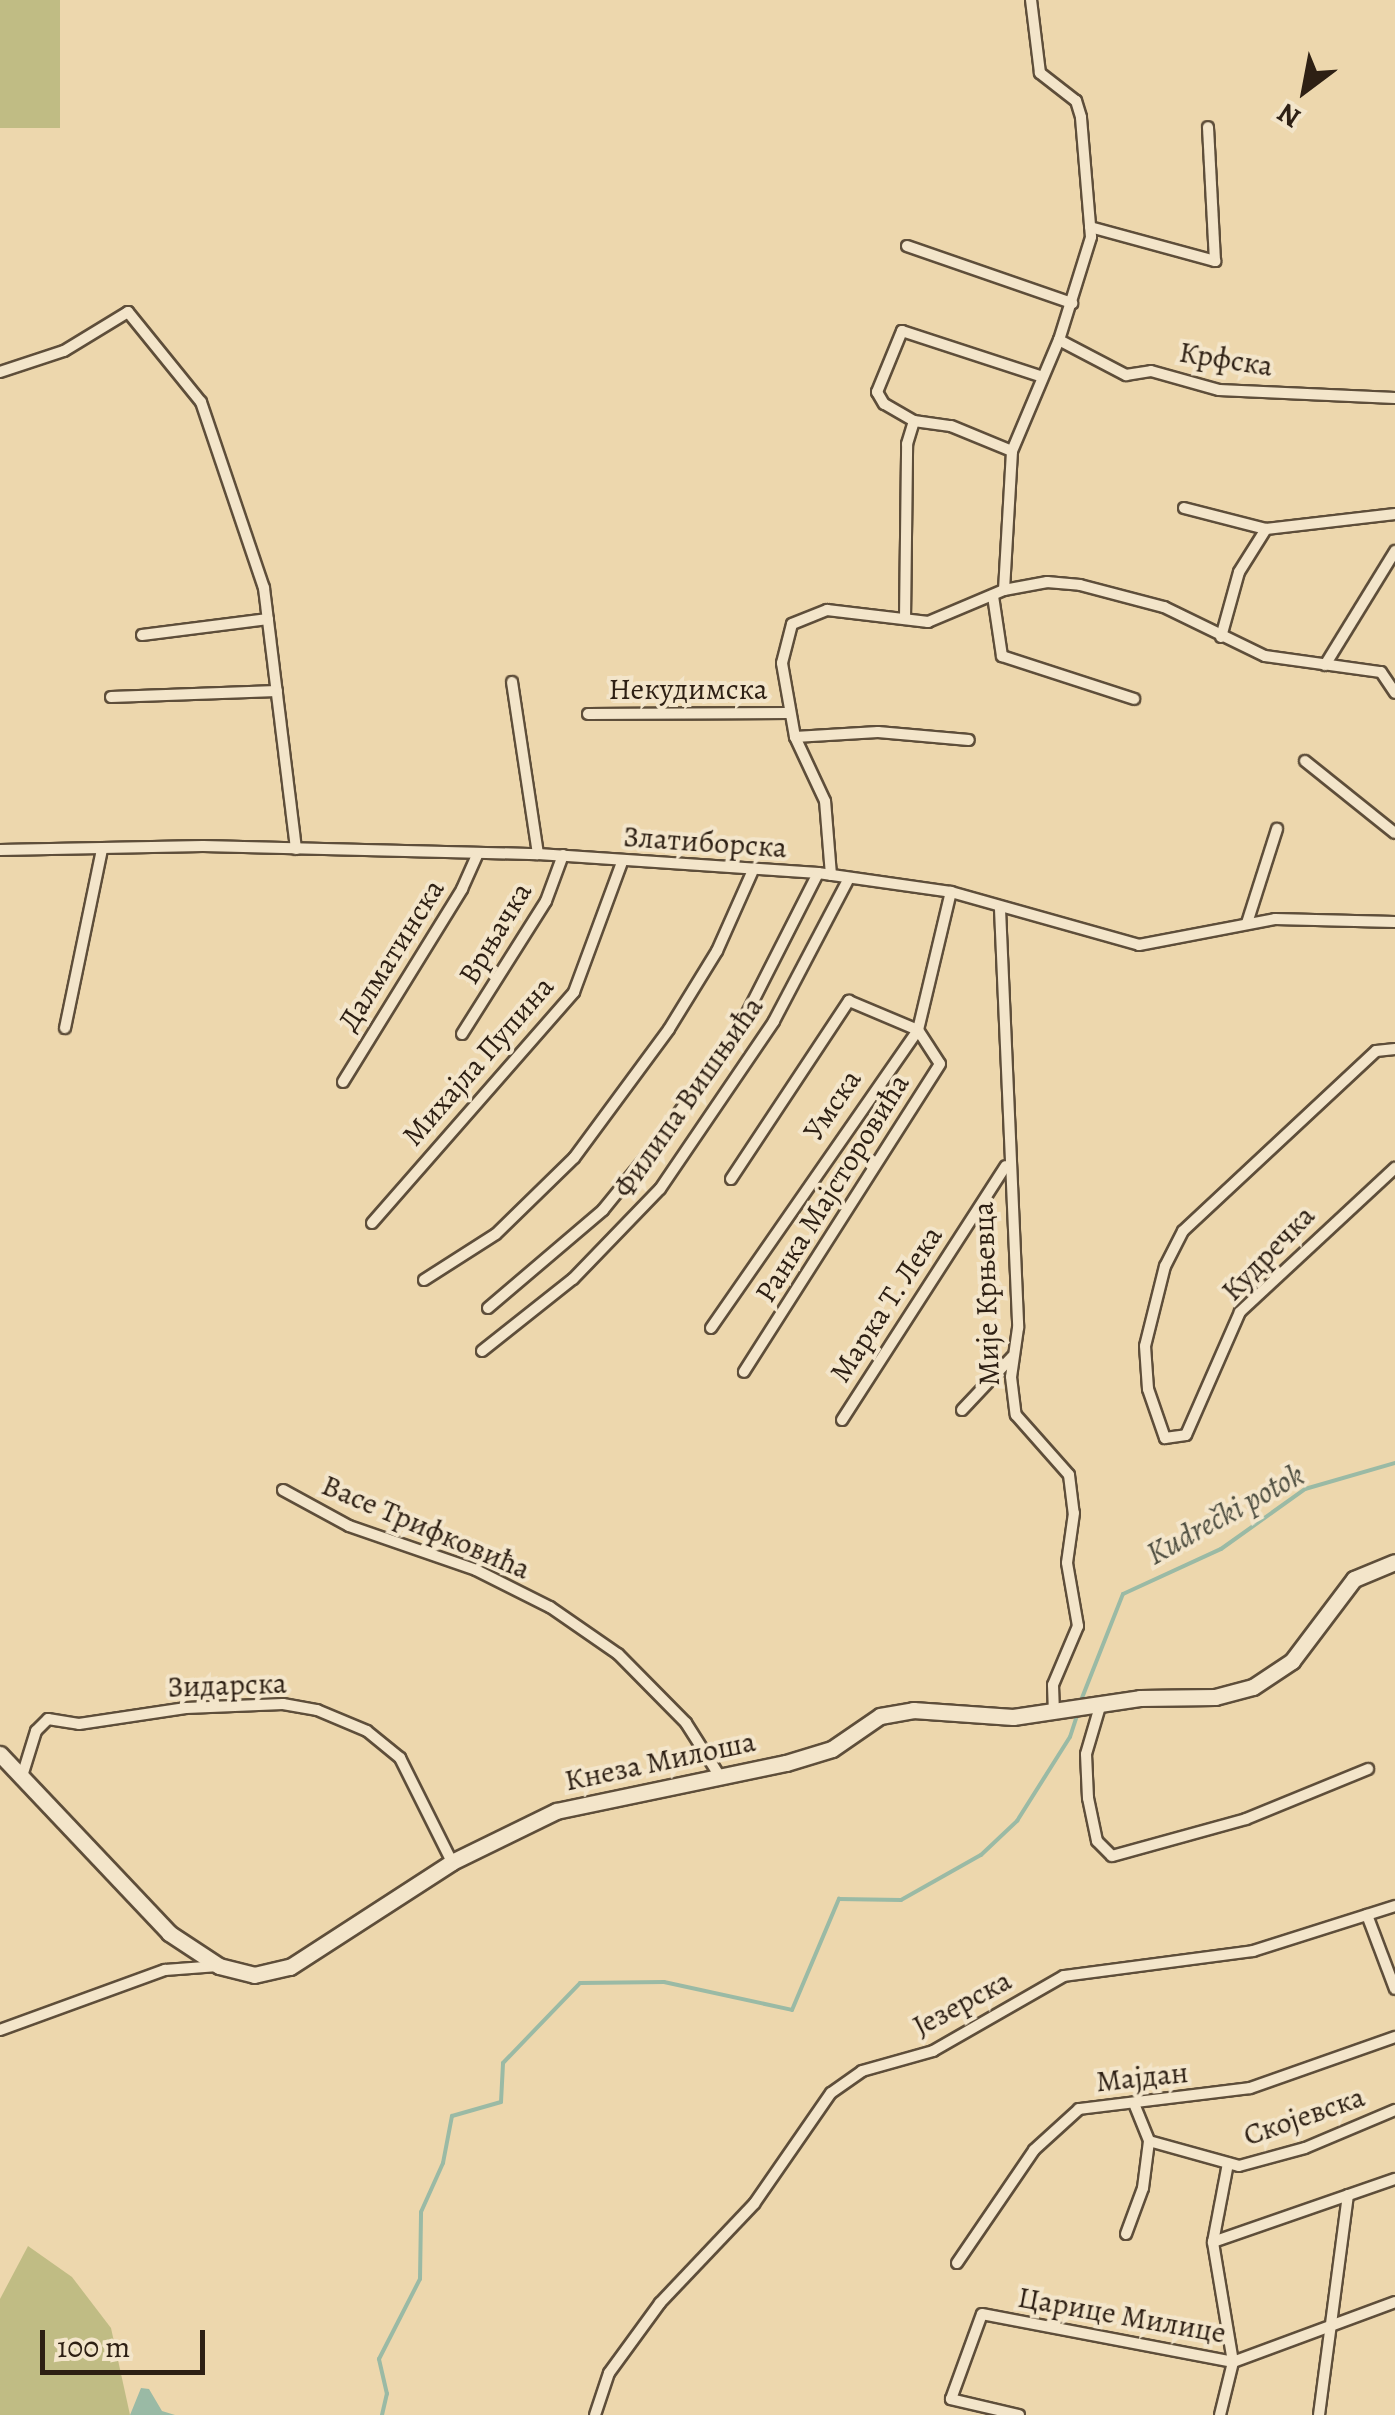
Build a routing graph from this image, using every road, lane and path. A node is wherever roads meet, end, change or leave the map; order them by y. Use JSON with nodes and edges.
{"nodes":[{"id":1,"x":1032,"y":0,"type":"edge"},
{"id":2,"x":1208,"y":127,"type":"dead end"},
{"id":3,"x":1090,"y":226,"type":"junction"},
{"id":4,"x":907,"y":246,"type":"dead end"},
{"id":5,"x":1072,"y":303,"type":"junction"},
{"id":6,"x":1059,"y":340,"type":"junction"},
{"id":7,"x":0,"y":372,"type":"edge"},
{"id":8,"x":1040,"y":376,"type":"junction"},
{"id":9,"x":1395,"y":398,"type":"edge"},
{"id":10,"x":914,"y":422,"type":"junction"},
{"id":11,"x":1012,"y":451,"type":"junction"},
{"id":12,"x":1184,"y":508,"type":"dead end"},
{"id":13,"x":1395,"y":514,"type":"edge"},
{"id":14,"x":1266,"y":529,"type":"junction"},
{"id":15,"x":1395,"y":551,"type":"edge"},
{"id":16,"x":998,"y":593,"type":"junction"},
{"id":17,"x":268,"y":619,"type":"junction"},
{"id":18,"x":905,"y":619,"type":"junction"},
{"id":19,"x":142,"y":635,"type":"dead end"},
{"id":20,"x":1221,"y":637,"type":"junction"},
{"id":21,"x":1325,"y":665,"type":"junction"},
{"id":22,"x":512,"y":682,"type":"dead end"},
{"id":23,"x":277,"y":691,"type":"junction"},
{"id":24,"x":1395,"y":693,"type":"edge"},
{"id":25,"x":111,"y":697,"type":"dead end"},
{"id":26,"x":1134,"y":699,"type":"dead end"},
{"id":27,"x":789,"y":713,"type":"junction"},
{"id":28,"x":588,"y":714,"type":"dead end"},
{"id":29,"x":794,"y":737,"type":"junction"},
{"id":30,"x":969,"y":740,"type":"dead end"},
{"id":31,"x":1305,"y":760,"type":"dead end"},
{"id":32,"x":1277,"y":829,"type":"dead end"},
{"id":33,"x":1395,"y":833,"type":"edge"},
{"id":34,"x":0,"y":850,"type":"edge"},
{"id":35,"x":102,"y":850,"type":"junction"},
{"id":36,"x":296,"y":850,"type":"junction"},
{"id":37,"x":478,"y":852,"type":"junction"},
{"id":38,"x":538,"y":854,"type":"junction"},
{"id":39,"x":563,"y":855,"type":"junction"},
{"id":40,"x":622,"y":862,"type":"junction"},
{"id":41,"x":754,"y":870,"type":"junction"},
{"id":42,"x":818,"y":873,"type":"junction"},
{"id":43,"x":831,"y":874,"type":"junction"},
{"id":44,"x":848,"y":878,"type":"junction"},
{"id":45,"x":951,"y":892,"type":"junction"},
{"id":46,"x":1000,"y":909,"type":"junction"},
{"id":47,"x":1395,"y":922,"type":"edge"},
{"id":48,"x":1247,"y":923,"type":"junction"},
{"id":49,"x":65,"y":1028,"type":"dead end"},
{"id":50,"x":918,"y":1030,"type":"junction"},
{"id":51,"x":462,"y":1034,"type":"dead end"},
{"id":52,"x":1392,"y":1049,"type":"edge"},
{"id":53,"x":342,"y":1082,"type":"dead end"},
{"id":54,"x":1006,"y":1166,"type":"junction"},
{"id":55,"x":1395,"y":1168,"type":"edge"},
{"id":56,"x":731,"y":1179,"type":"dead end"},
{"id":57,"x":372,"y":1223,"type":"dead end"},
{"id":58,"x":424,"y":1280,"type":"dead end"},
{"id":59,"x":488,"y":1308,"type":"dead end"},
{"id":60,"x":712,"y":1328,"type":"dead end"},
{"id":61,"x":482,"y":1351,"type":"dead end"},
{"id":62,"x":1012,"y":1358,"type":"junction"},
{"id":63,"x":744,"y":1372,"type":"dead end"},
{"id":64,"x":962,"y":1410,"type":"dead end"},
{"id":65,"x":842,"y":1420,"type":"dead end"},
{"id":66,"x":283,"y":1490,"type":"dead end"},
{"id":67,"x":1395,"y":1562,"type":"edge"},
{"id":68,"x":1086,"y":1705,"type":"junction"},
{"id":69,"x":1054,"y":1710,"type":"junction"},
{"id":70,"x":0,"y":1754,"type":"edge"},
{"id":71,"x":1368,"y":1769,"type":"dead end"},
{"id":72,"x":23,"y":1772,"type":"junction"},
{"id":73,"x":719,"y":1776,"type":"junction"},
{"id":74,"x":452,"y":1862,"type":"junction"},
{"id":75,"x":1395,"y":1906,"type":"edge"},
{"id":76,"x":1367,"y":1915,"type":"junction"},
{"id":77,"x":219,"y":1966,"type":"junction"},
{"id":78,"x":1395,"y":1988,"type":"edge"},
{"id":79,"x":0,"y":2030,"type":"edge"},
{"id":80,"x":1395,"y":2037,"type":"edge"},
{"id":81,"x":1135,"y":2106,"type":"junction"},
{"id":82,"x":1395,"y":2110,"type":"edge"},
{"id":83,"x":1148,"y":2141,"type":"junction"},
{"id":84,"x":1228,"y":2163,"type":"junction"},
{"id":85,"x":1395,"y":2179,"type":"edge"},
{"id":86,"x":1348,"y":2195,"type":"junction"},
{"id":87,"x":1126,"y":2234,"type":"dead end"},
{"id":88,"x":1213,"y":2242,"type":"junction"},
{"id":89,"x":958,"y":2261,"type":"dead end"},
{"id":90,"x":1395,"y":2302,"type":"edge"},
{"id":91,"x":1333,"y":2325,"type":"junction"},
{"id":92,"x":1233,"y":2362,"type":"junction"},
{"id":93,"x":594,"y":2415,"type":"edge"},
{"id":94,"x":1019,"y":2415,"type":"edge"},
{"id":95,"x":1220,"y":2415,"type":"edge"},
{"id":96,"x":1318,"y":2415,"type":"edge"}],
"edges":[{"from":1,"to":3,"type":"street"},
{"from":2,"to":3,"type":"street"},
{"from":3,"to":5,"type":"street"},
{"from":4,"to":5,"type":"street"},
{"from":5,"to":6,"type":"street"},
{"from":6,"to":8,"type":"street"},
{"from":6,"to":9,"type":"street","name":"Крфска"},
{"from":7,"to":17,"type":"street"},
{"from":8,"to":10,"type":"street"},
{"from":8,"to":11,"type":"street"},
{"from":10,"to":11,"type":"street"},
{"from":10,"to":18,"type":"street"},
{"from":11,"to":16,"type":"street"},
{"from":12,"to":14,"type":"street"},
{"from":13,"to":14,"type":"street"},
{"from":14,"to":20,"type":"street"},
{"from":15,"to":21,"type":"street"},
{"from":16,"to":18,"type":"street"},
{"from":16,"to":20,"type":"street"},
{"from":16,"to":26,"type":"street"},
{"from":17,"to":19,"type":"street"},
{"from":17,"to":23,"type":"street"},
{"from":18,"to":27,"type":"street"},
{"from":20,"to":21,"type":"street"},
{"from":21,"to":24,"type":"street"},
{"from":22,"to":38,"type":"street"},
{"from":23,"to":25,"type":"street"},
{"from":23,"to":36,"type":"street"},
{"from":27,"to":28,"type":"street","name":"Некудимска"},
{"from":27,"to":29,"type":"street"},
{"from":29,"to":30,"type":"street"},
{"from":29,"to":43,"type":"street"},
{"from":31,"to":33,"type":"street"},
{"from":32,"to":48,"type":"street"},
{"from":34,"to":35,"type":"street","name":"Златиборска"},
{"from":35,"to":36,"type":"street","name":"Златиборска"},
{"from":35,"to":49,"type":"street"},
{"from":36,"to":37,"type":"street","name":"Златиборска"},
{"from":37,"to":38,"type":"street","name":"Златиборска"},
{"from":37,"to":53,"type":"street","name":"Далматинска"},
{"from":38,"to":39,"type":"street","name":"Златиборска"},
{"from":39,"to":40,"type":"street","name":"Златиборска"},
{"from":39,"to":51,"type":"street","name":"Врњачка"},
{"from":40,"to":41,"type":"street","name":"Златиборска"},
{"from":40,"to":57,"type":"street","name":"Михајла Пупина"},
{"from":41,"to":42,"type":"street","name":"Златиборска"},
{"from":41,"to":58,"type":"street"},
{"from":42,"to":43,"type":"street","name":"Златиборска"},
{"from":42,"to":59,"type":"street"},
{"from":43,"to":44,"type":"street","name":"Златиборска"},
{"from":44,"to":45,"type":"street","name":"Златиборска"},
{"from":44,"to":61,"type":"street","name":"Филипа Вишњића"},
{"from":45,"to":46,"type":"street","name":"Златиборска"},
{"from":45,"to":50,"type":"street","name":"Умска"},
{"from":46,"to":48,"type":"street","name":"Златиборска"},
{"from":46,"to":54,"type":"street","name":"Мије Крњевца"},
{"from":47,"to":48,"type":"street","name":"Златиборска"},
{"from":50,"to":56,"type":"street"},
{"from":50,"to":60,"type":"street","name":"Умска"},
{"from":50,"to":63,"type":"street","name":"Ранка Мајсторовића"},
{"from":52,"to":55,"type":"street","name":"Кудречка"},
{"from":54,"to":62,"type":"street","name":"Мије Крњевца"},
{"from":54,"to":65,"type":"street","name":"Марка Т. Лека"},
{"from":62,"to":64,"type":"street"},
{"from":62,"to":69,"type":"street","name":"Мије Крњевца"},
{"from":66,"to":73,"type":"street","name":"Васе Трифковића"},
{"from":67,"to":68,"type":"street","name":"Кнеза Милоша"},
{"from":68,"to":69,"type":"street","name":"Кнеза Милоша"},
{"from":68,"to":71,"type":"street"},
{"from":69,"to":73,"type":"street","name":"Кнеза Милоша"},
{"from":70,"to":72,"type":"street"},
{"from":72,"to":74,"type":"street","name":"Зидарска"},
{"from":72,"to":77,"type":"street"},
{"from":73,"to":74,"type":"street","name":"Кнеза Милоша"},
{"from":74,"to":77,"type":"street","name":"Кнеза Милоша"},
{"from":75,"to":76,"type":"street","name":"Језерска"},
{"from":76,"to":78,"type":"street"},
{"from":76,"to":93,"type":"street","name":"Језерска"},
{"from":77,"to":79,"type":"street"},
{"from":80,"to":81,"type":"street","name":"Мајдан"},
{"from":81,"to":83,"type":"street"},
{"from":81,"to":89,"type":"street","name":"Мајдан"},
{"from":82,"to":84,"type":"street","name":"Скојевска"},
{"from":83,"to":84,"type":"street","name":"Скојевска"},
{"from":83,"to":87,"type":"street"},
{"from":84,"to":88,"type":"street"},
{"from":85,"to":86,"type":"street"},
{"from":86,"to":88,"type":"street"},
{"from":86,"to":91,"type":"street"},
{"from":88,"to":92,"type":"street"},
{"from":90,"to":91,"type":"street","name":"Царице Милице"},
{"from":91,"to":92,"type":"street","name":"Царице Милице"},
{"from":91,"to":96,"type":"street"},
{"from":92,"to":94,"type":"street","name":"Царице Милице"},
{"from":92,"to":95,"type":"street"}]}
